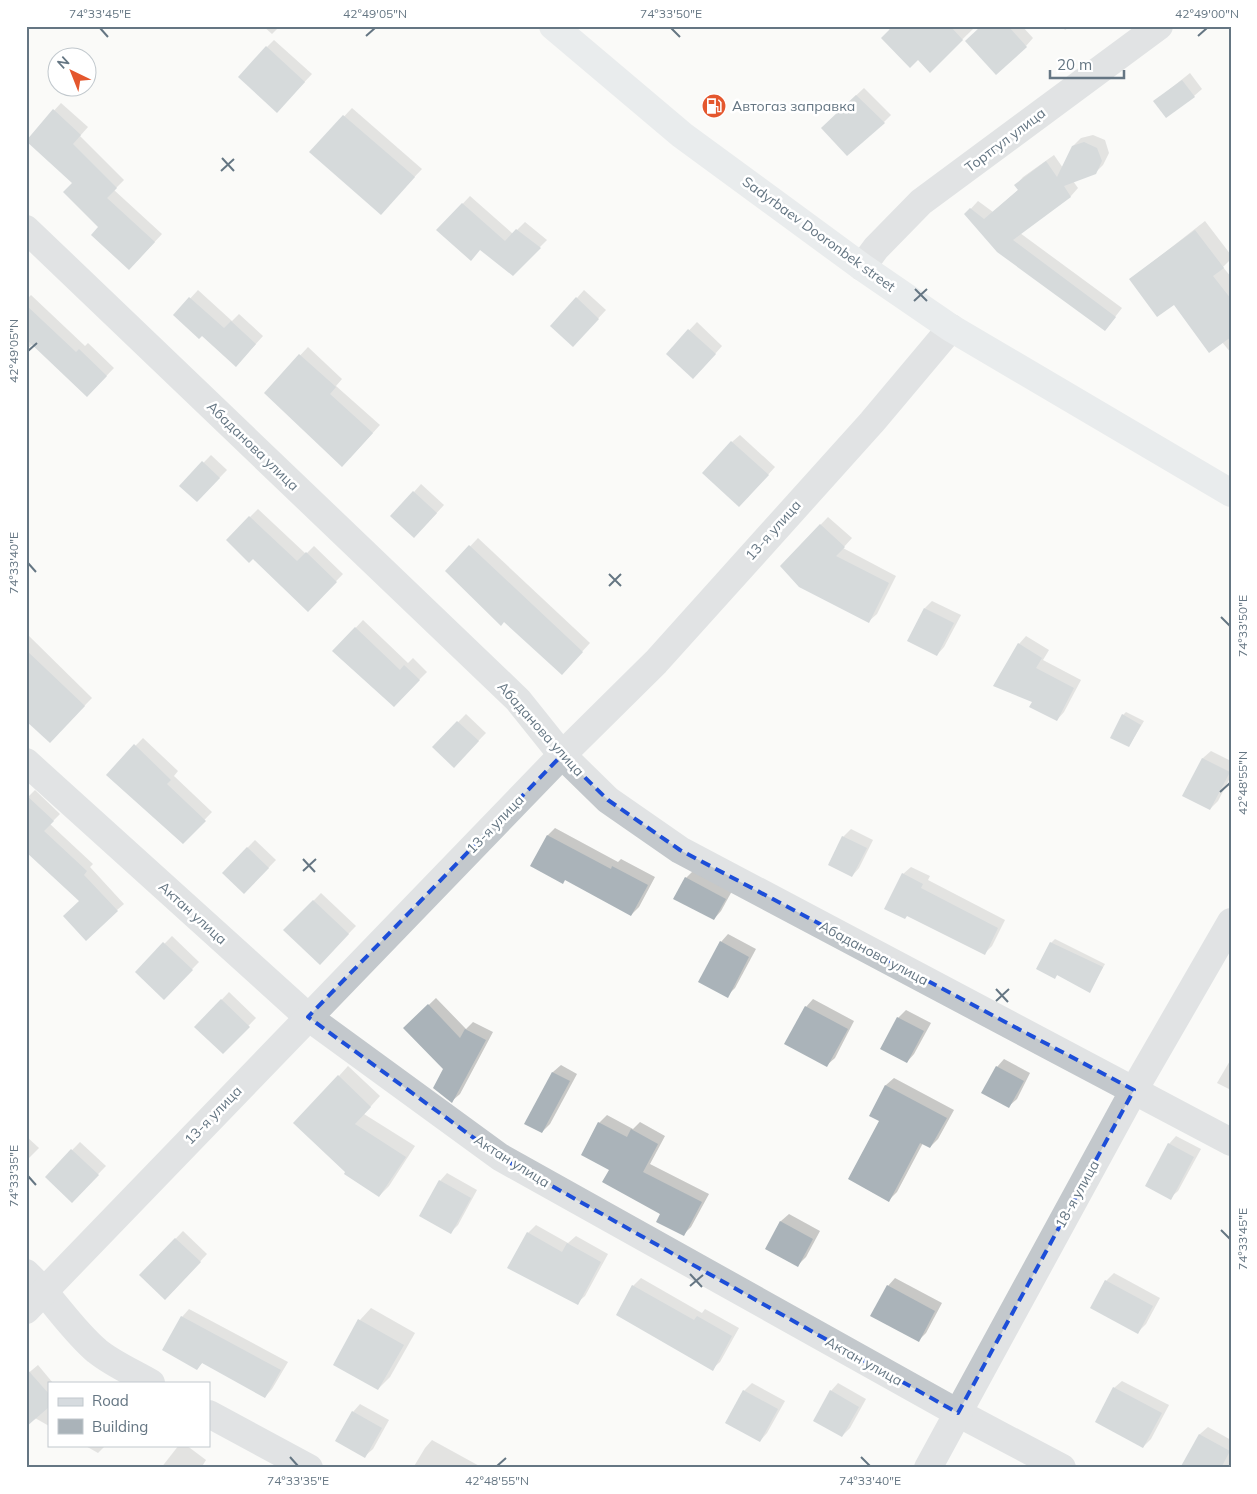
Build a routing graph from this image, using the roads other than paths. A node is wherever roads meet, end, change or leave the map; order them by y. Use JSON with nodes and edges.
{"nodes":[{"id":1,"x":553,"y":26,"type":"edge"},
{"id":2,"x":1159,"y":26,"type":"edge"},
{"id":3,"x":26,"y":229,"type":"edge"},
{"id":4,"x":862,"y":267,"type":"junction"},
{"id":5,"x":952,"y":328,"type":"junction"},
{"id":6,"x":1231,"y":493,"type":"edge"},
{"id":7,"x":562,"y":755,"type":"junction"},
{"id":8,"x":26,"y":762,"type":"edge"},
{"id":9,"x":1231,"y":922,"type":"edge"},
{"id":10,"x":308,"y":1017,"type":"junction"},
{"id":11,"x":1134,"y":1090,"type":"junction"},
{"id":12,"x":1231,"y":1142,"type":"edge"},
{"id":13,"x":36,"y":1282,"type":"edge"},
{"id":14,"x":26,"y":1310,"type":"edge"},
{"id":15,"x":149,"y":1382,"type":"edge"},
{"id":16,"x":958,"y":1413,"type":"junction"},
{"id":17,"x":210,"y":1415,"type":"edge"},
{"id":18,"x":310,"y":1468,"type":"edge"},
{"id":19,"x":928,"y":1468,"type":"edge"},
{"id":20,"x":1062,"y":1468,"type":"edge"}],
"edges":[{"from":1,"to":4,"type":"main road","name":"Sadyrbaev Dooronbek street"},
{"from":2,"to":4,"type":"street","name":"Тортгул улица"},
{"from":3,"to":7,"type":"street","name":"Абаданова улица"},
{"from":4,"to":5,"type":"main road","name":"Sadyrbaev Dooronbek street"},
{"from":5,"to":6,"type":"main road","name":"Sadyrbaev Dooronbek street"},
{"from":5,"to":7,"type":"street","name":"13-я улица"},
{"from":7,"to":10,"type":"street","name":"13-я улица"},
{"from":7,"to":11,"type":"street","name":"Абаданова улица"},
{"from":8,"to":10,"type":"street","name":"Актан улица"},
{"from":9,"to":11,"type":"street","name":"18-я улица"},
{"from":10,"to":13,"type":"street","name":"13-я улица"},
{"from":10,"to":16,"type":"street","name":"Актан улица"},
{"from":11,"to":12,"type":"street","name":"Абаданова улица"},
{"from":11,"to":16,"type":"street","name":"18-я улица"},
{"from":13,"to":14,"type":"street","name":"13-я улица"},
{"from":13,"to":15,"type":"street"},
{"from":16,"to":19,"type":"street","name":"18-я улица"},
{"from":16,"to":20,"type":"street","name":"Актан улица"},
{"from":17,"to":18,"type":"street"}]}
